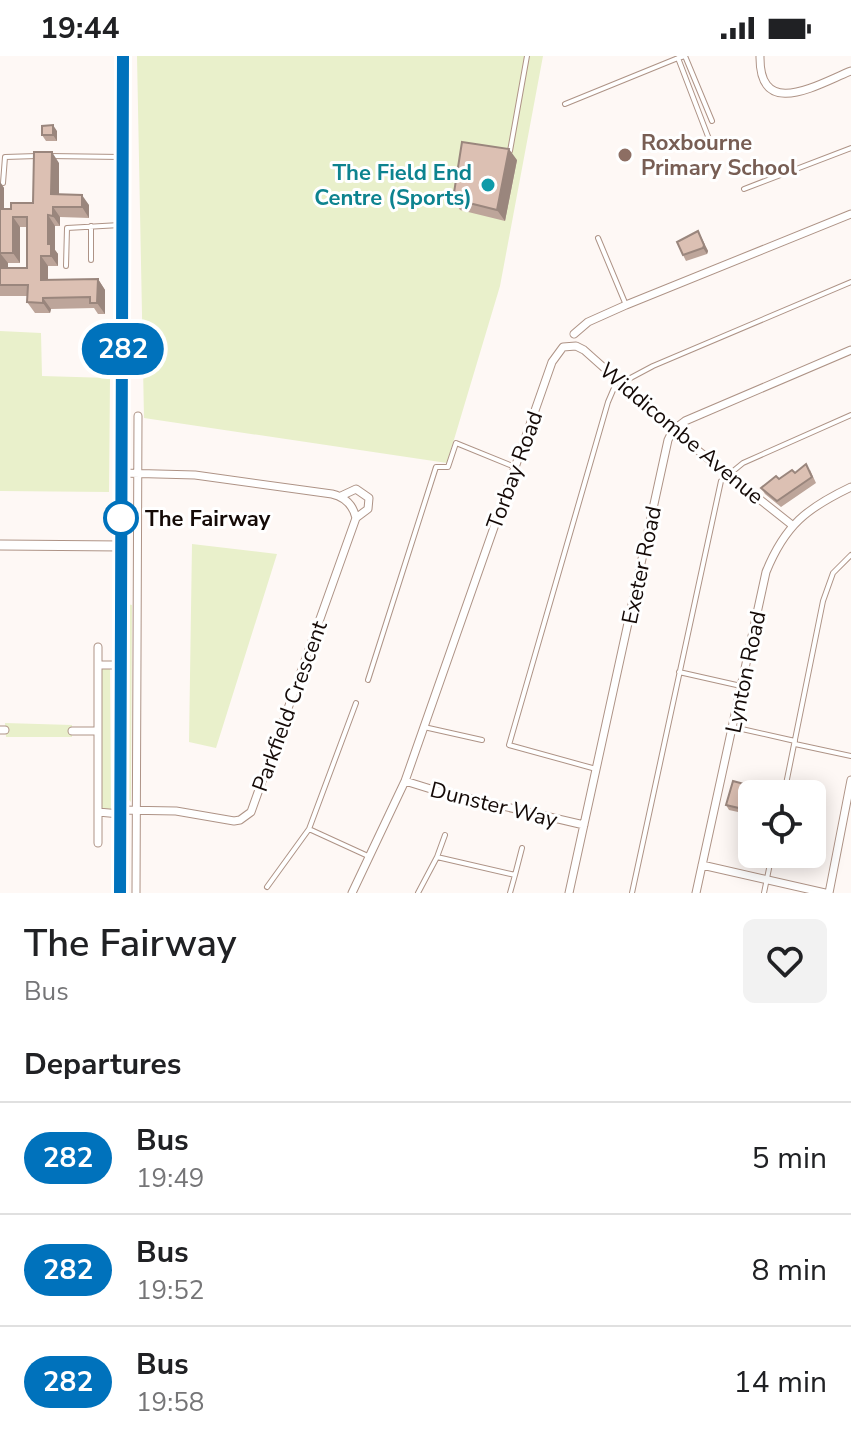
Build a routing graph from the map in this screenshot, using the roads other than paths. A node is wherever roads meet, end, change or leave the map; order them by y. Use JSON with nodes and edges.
{"nodes":[{"id":1,"x":123,"y":56,"type":"edge"},
{"id":2,"x":527,"y":56,"type":"edge"},
{"id":3,"x":685,"y":56,"type":"edge"},
{"id":4,"x":760,"y":56,"type":"edge"},
{"id":5,"x":678,"y":58,"type":"junction"},
{"id":6,"x":851,"y":71,"type":"edge"},
{"id":7,"x":565,"y":104,"type":"dead end"},
{"id":8,"x":712,"y":121,"type":"dead end"},
{"id":9,"x":709,"y":139,"type":"dead end"},
{"id":10,"x":851,"y":148,"type":"edge"},
{"id":11,"x":510,"y":151,"type":"edge"},
{"id":12,"x":123,"y":157,"type":"junction"},
{"id":13,"x":3,"y":183,"type":"dead end"},
{"id":14,"x":744,"y":189,"type":"dead end"},
{"id":15,"x":851,"y":214,"type":"edge"},
{"id":16,"x":122,"y":225,"type":"junction"},
{"id":17,"x":91,"y":226,"type":"junction"},
{"id":18,"x":598,"y":238,"type":"dead end"},
{"id":19,"x":91,"y":260,"type":"dead end"},
{"id":20,"x":66,"y":266,"type":"dead end"},
{"id":21,"x":851,"y":282,"type":"edge"},
{"id":22,"x":626,"y":305,"type":"junction"},
{"id":23,"x":574,"y":334,"type":"joint"},
{"id":24,"x":569,"y":346,"type":"junction"},
{"id":25,"x":851,"y":350,"type":"edge"},
{"id":26,"x":619,"y":382,"type":"junction"},
{"id":27,"x":851,"y":415,"type":"edge"},
{"id":28,"x":138,"y":416,"type":"dead end"},
{"id":29,"x":673,"y":430,"type":"junction"},
{"id":30,"x":515,"y":467,"type":"junction"},
{"id":31,"x":121,"y":473,"type":"junction"},
{"id":32,"x":138,"y":473,"type":"junction"},
{"id":33,"x":728,"y":473,"type":"junction"},
{"id":34,"x":851,"y":487,"type":"edge"},
{"id":35,"x":341,"y":496,"type":"junction"},
{"id":36,"x":356,"y":518,"type":"junction"},
{"id":37,"x":792,"y":525,"type":"junction"},
{"id":38,"x":0,"y":545,"type":"edge"},
{"id":39,"x":122,"y":546,"type":"junction"},
{"id":40,"x":851,"y":555,"type":"edge"},
{"id":41,"x":98,"y":647,"type":"dead end"},
{"id":42,"x":98,"y":665,"type":"junction"},
{"id":43,"x":121,"y":665,"type":"junction"},
{"id":44,"x":679,"y":672,"type":"junction"},
{"id":45,"x":368,"y":680,"type":"dead end"},
{"id":46,"x":741,"y":686,"type":"junction"},
{"id":47,"x":356,"y":703,"type":"dead end"},
{"id":48,"x":422,"y":726,"type":"junction"},
{"id":49,"x":733,"y":727,"type":"junction"},
{"id":50,"x":72,"y":731,"type":"dead end"},
{"id":51,"x":96,"y":731,"type":"junction"},
{"id":52,"x":482,"y":740,"type":"dead end"},
{"id":53,"x":795,"y":742,"type":"junction"},
{"id":54,"x":851,"y":756,"type":"edge"},
{"id":55,"x":597,"y":769,"type":"junction"},
{"id":56,"x":787,"y":780,"type":"edge"},
{"id":57,"x":851,"y":780,"type":"edge"},
{"id":58,"x":405,"y":781,"type":"junction"},
{"id":59,"x":135,"y":810,"type":"junction"},
{"id":60,"x":98,"y":812,"type":"junction"},
{"id":61,"x":120,"y":812,"type":"junction"},
{"id":62,"x":584,"y":825,"type":"junction"},
{"id":63,"x":309,"y":829,"type":"junction"},
{"id":64,"x":445,"y":835,"type":"dead end"},
{"id":65,"x":98,"y":843,"type":"dead end"},
{"id":66,"x":522,"y":848,"type":"dead end"},
{"id":67,"x":368,"y":856,"type":"junction"},
{"id":68,"x":437,"y":857,"type":"junction"},
{"id":69,"x":702,"y":865,"type":"junction"},
{"id":70,"x":769,"y":868,"type":"edge"},
{"id":71,"x":515,"y":875,"type":"junction"},
{"id":72,"x":766,"y":880,"type":"junction"},
{"id":73,"x":267,"y":887,"type":"dead end"},
{"id":74,"x":120,"y":893,"type":"edge"},
{"id":75,"x":136,"y":893,"type":"edge"},
{"id":76,"x":352,"y":893,"type":"edge"},
{"id":77,"x":418,"y":893,"type":"edge"},
{"id":78,"x":510,"y":893,"type":"edge"},
{"id":79,"x":569,"y":893,"type":"edge"},
{"id":80,"x":634,"y":893,"type":"edge"},
{"id":81,"x":696,"y":893,"type":"edge"},
{"id":82,"x":764,"y":893,"type":"edge"},
{"id":83,"x":827,"y":893,"type":"edge"}],
"edges":[{"from":1,"to":12,"type":"street"},
{"from":2,"to":11,"type":"lane"},
{"from":3,"to":5,"type":"lane"},
{"from":3,"to":8,"type":"lane"},
{"from":4,"to":6,"type":"street"},
{"from":5,"to":7,"type":"lane"},
{"from":5,"to":9,"type":"lane"},
{"from":10,"to":14,"type":"lane"},
{"from":12,"to":13,"type":"lane"},
{"from":12,"to":16,"type":"street"},
{"from":15,"to":22,"type":"street","name":"Torbay Road"},
{"from":16,"to":17,"type":"lane"},
{"from":16,"to":31,"type":"street"},
{"from":17,"to":19,"type":"lane"},
{"from":17,"to":20,"type":"lane"},
{"from":18,"to":22,"type":"lane"},
{"from":21,"to":26,"type":"lane"},
{"from":22,"to":23,"type":"street","name":"Torbay Road"},
{"from":23,"to":24,"type":"lane","name":"Torbay Road"},
{"from":24,"to":26,"type":"street","name":"Widdicombe Avenue"},
{"from":24,"to":30,"type":"street","name":"Torbay Road"},
{"from":25,"to":29,"type":"street"},
{"from":26,"to":29,"type":"street","name":"Widdicombe Avenue"},
{"from":26,"to":55,"type":"lane"},
{"from":27,"to":33,"type":"lane"},
{"from":28,"to":32,"type":"street"},
{"from":29,"to":33,"type":"street","name":"Widdicombe Avenue"},
{"from":29,"to":55,"type":"street","name":"Exeter Road"},
{"from":30,"to":45,"type":"lane"},
{"from":30,"to":48,"type":"street","name":"Torbay Road"},
{"from":31,"to":32,"type":"street","name":"Parkfield Crescent"},
{"from":31,"to":39,"type":"street"},
{"from":32,"to":35,"type":"street","name":"Parkfield Crescent"},
{"from":32,"to":59,"type":"street"},
{"from":33,"to":37,"type":"street","name":"Widdicombe Avenue"},
{"from":33,"to":44,"type":"lane"},
{"from":34,"to":37,"type":"street","name":"Lynton Road"},
{"from":35,"to":36,"type":"street"},
{"from":35,"to":36,"type":"street","name":"Parkfield Crescent"},
{"from":36,"to":59,"type":"street","name":"Parkfield Crescent"},
{"from":37,"to":46,"type":"street","name":"Lynton Road"},
{"from":38,"to":39,"type":"street"},
{"from":39,"to":43,"type":"street"},
{"from":40,"to":53,"type":"lane"},
{"from":41,"to":42,"type":"street"},
{"from":42,"to":43,"type":"street"},
{"from":42,"to":51,"type":"street"},
{"from":43,"to":61,"type":"street"},
{"from":44,"to":46,"type":"lane"},
{"from":44,"to":80,"type":"lane"},
{"from":46,"to":49,"type":"street","name":"Lynton Road"},
{"from":47,"to":63,"type":"lane"},
{"from":48,"to":52,"type":"lane"},
{"from":48,"to":58,"type":"street","name":"Torbay Road"},
{"from":49,"to":53,"type":"lane"},
{"from":49,"to":69,"type":"street","name":"Lynton Road"},
{"from":50,"to":51,"type":"street"},
{"from":51,"to":60,"type":"street"},
{"from":53,"to":54,"type":"lane"},
{"from":53,"to":56,"type":"lane"},
{"from":55,"to":62,"type":"street","name":"Exeter Road"},
{"from":57,"to":83,"type":"street"},
{"from":58,"to":62,"type":"street","name":"Dunster Way"},
{"from":58,"to":67,"type":"street","name":"Torbay Road"},
{"from":59,"to":61,"type":"street","name":"Parkfield Crescent"},
{"from":59,"to":75,"type":"street"},
{"from":60,"to":61,"type":"street","name":"Parkfield Crescent"},
{"from":60,"to":65,"type":"street"},
{"from":61,"to":74,"type":"street"},
{"from":62,"to":79,"type":"street","name":"Exeter Road"},
{"from":63,"to":67,"type":"lane"},
{"from":63,"to":73,"type":"lane"},
{"from":64,"to":68,"type":"lane"},
{"from":66,"to":71,"type":"lane"},
{"from":67,"to":76,"type":"street","name":"Torbay Road"},
{"from":68,"to":71,"type":"lane"},
{"from":68,"to":77,"type":"lane"},
{"from":69,"to":72,"type":"street"},
{"from":69,"to":81,"type":"street","name":"Lynton Road"},
{"from":70,"to":72,"type":"lane"},
{"from":71,"to":78,"type":"lane"},
{"from":72,"to":82,"type":"lane"},
{"from":72,"to":83,"type":"street"}]}
